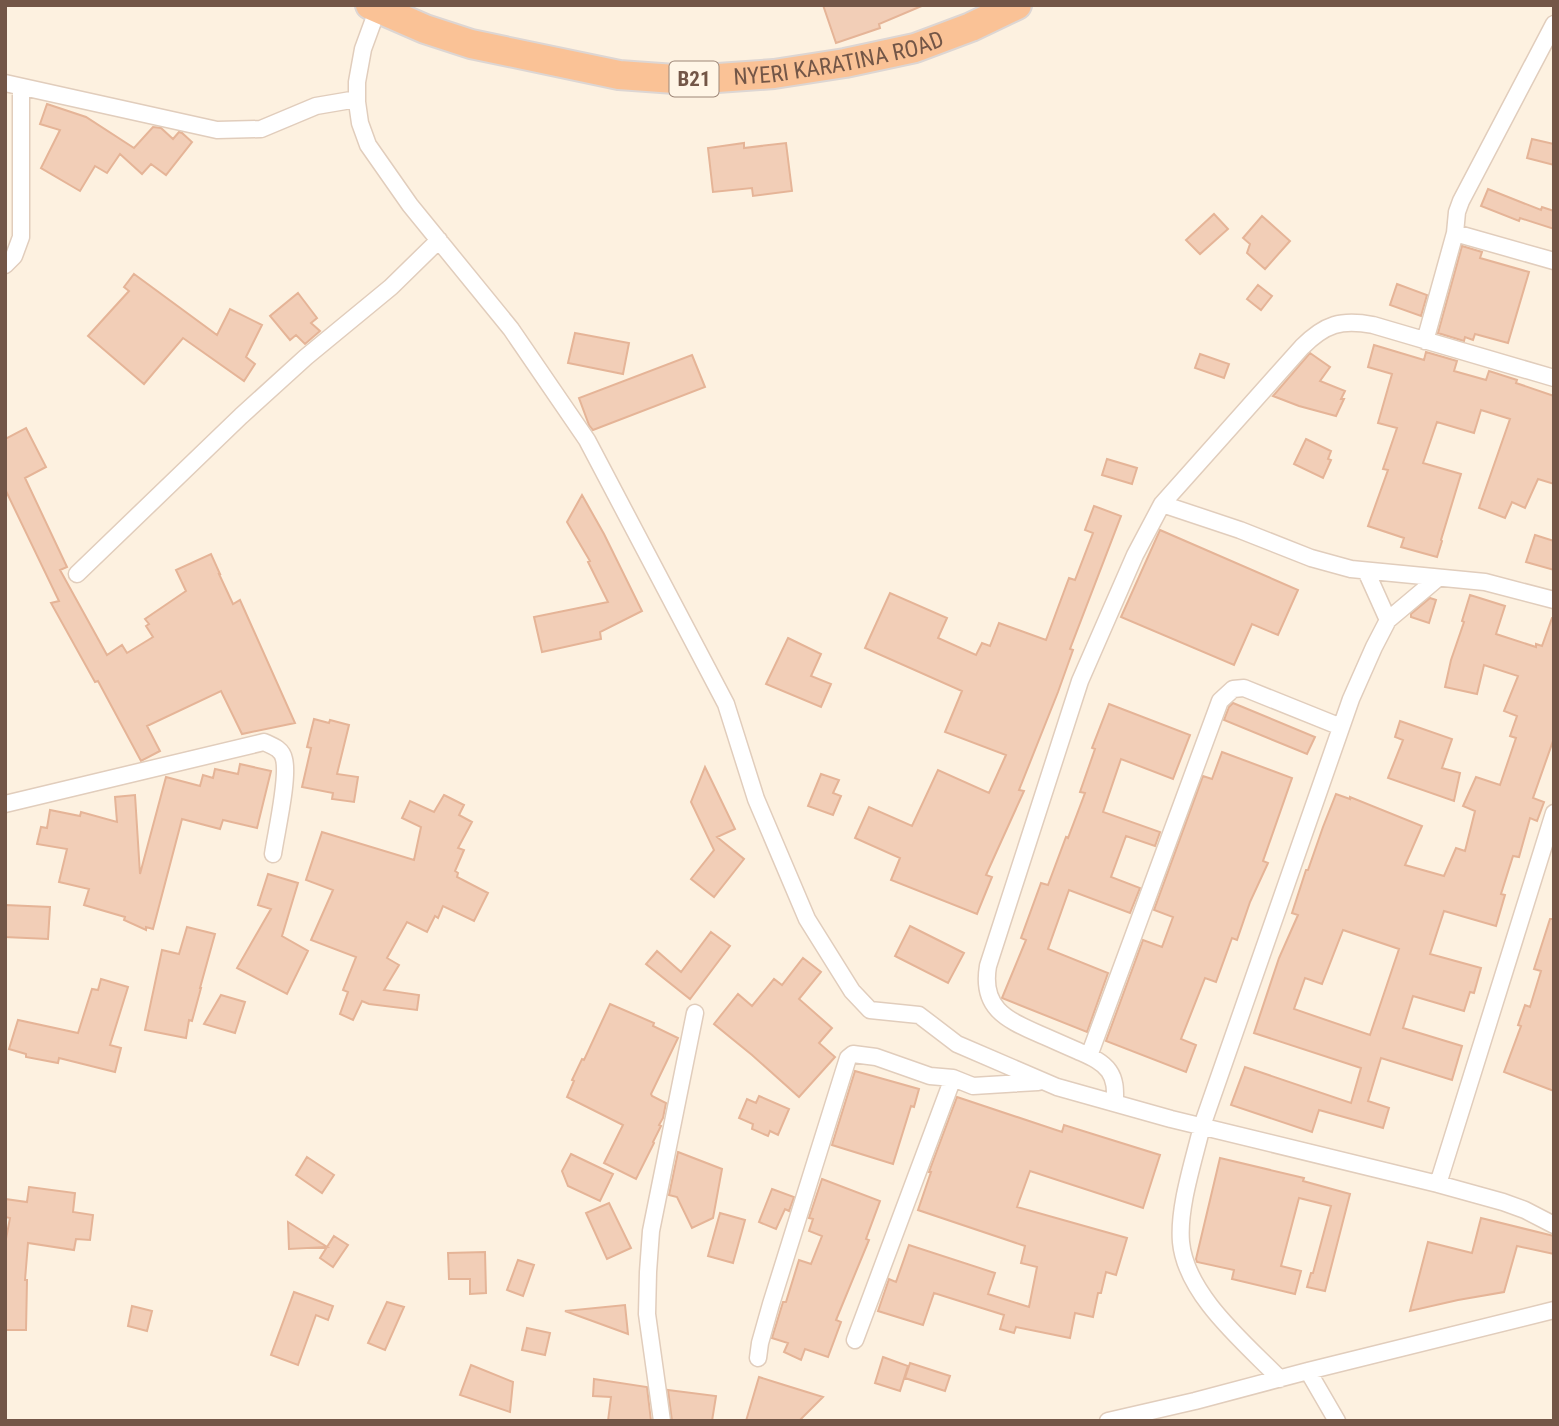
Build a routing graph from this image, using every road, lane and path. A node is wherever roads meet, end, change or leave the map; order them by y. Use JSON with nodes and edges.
{"nodes":[{"id":1,"x":1017,"y":5,"type":"edge"},
{"id":2,"x":374,"y":7,"type":"edge"},
{"id":3,"x":1554,"y":24,"type":"edge"},
{"id":4,"x":1550,"y":44,"type":"edge"},
{"id":5,"x":13,"y":85,"type":"edge"},
{"id":6,"x":357,"y":99,"type":"junction"},
{"id":7,"x":1455,"y":233,"type":"junction"},
{"id":8,"x":439,"y":240,"type":"junction"},
{"id":9,"x":1554,"y":261,"type":"edge"},
{"id":10,"x":5,"y":265,"type":"edge"},
{"id":11,"x":1425,"y":341,"type":"junction"},
{"id":12,"x":1554,"y":378,"type":"edge"},
{"id":13,"x":1163,"y":505,"type":"junction"},
{"id":14,"x":1366,"y":571,"type":"junction"},
{"id":15,"x":77,"y":574,"type":"dead end"},
{"id":16,"x":1438,"y":578,"type":"junction"},
{"id":17,"x":1554,"y":600,"type":"edge"},
{"id":18,"x":1388,"y":620,"type":"junction"},
{"id":19,"x":1341,"y":727,"type":"junction"},
{"id":20,"x":5,"y":804,"type":"edge"},
{"id":21,"x":1554,"y":813,"type":"edge"},
{"id":22,"x":272,"y":854,"type":"dead end"},
{"id":23,"x":695,"y":1013,"type":"dead end"},
{"id":24,"x":1089,"y":1056,"type":"junction"},
{"id":25,"x":953,"y":1078,"type":"junction"},
{"id":26,"x":1044,"y":1081,"type":"junction"},
{"id":27,"x":1115,"y":1103,"type":"junction"},
{"id":28,"x":1202,"y":1126,"type":"junction"},
{"id":29,"x":1438,"y":1184,"type":"junction"},
{"id":30,"x":1554,"y":1225,"type":"edge"},
{"id":31,"x":1554,"y":1310,"type":"edge"},
{"id":32,"x":856,"y":1340,"type":"dead end"},
{"id":33,"x":758,"y":1358,"type":"dead end"},
{"id":34,"x":1308,"y":1371,"type":"junction"},
{"id":35,"x":1280,"y":1379,"type":"junction"},
{"id":36,"x":662,"y":1421,"type":"edge"},
{"id":37,"x":1108,"y":1421,"type":"edge"},
{"id":38,"x":1338,"y":1421,"type":"edge"}],
"edges":[{"from":1,"to":2,"type":"highway","name":"NYERI KARATINA ROAD","number":"B21"},
{"from":2,"to":6,"type":"street"},
{"from":3,"to":4,"type":"street"},
{"from":4,"to":7,"type":"street"},
{"from":5,"to":6,"type":"street"},
{"from":5,"to":10,"type":"street"},
{"from":6,"to":8,"type":"street"},
{"from":7,"to":9,"type":"street"},
{"from":7,"to":11,"type":"street"},
{"from":8,"to":15,"type":"street"},
{"from":8,"to":26,"type":"street"},
{"from":11,"to":12,"type":"street"},
{"from":11,"to":13,"type":"street"},
{"from":13,"to":14,"type":"street"},
{"from":13,"to":24,"type":"street"},
{"from":14,"to":16,"type":"street"},
{"from":14,"to":18,"type":"street"},
{"from":16,"to":17,"type":"street"},
{"from":16,"to":18,"type":"street"},
{"from":18,"to":19,"type":"street"},
{"from":19,"to":24,"type":"street"},
{"from":19,"to":28,"type":"street"},
{"from":20,"to":22,"type":"street"},
{"from":21,"to":29,"type":"street"},
{"from":23,"to":36,"type":"street"},
{"from":24,"to":27,"type":"street"},
{"from":25,"to":26,"type":"street"},
{"from":25,"to":32,"type":"street"},
{"from":25,"to":33,"type":"street"},
{"from":26,"to":27,"type":"street"},
{"from":27,"to":28,"type":"street"},
{"from":28,"to":29,"type":"street"},
{"from":28,"to":35,"type":"street"},
{"from":29,"to":30,"type":"street"},
{"from":31,"to":34,"type":"street"},
{"from":34,"to":35,"type":"street"},
{"from":34,"to":38,"type":"street"},
{"from":35,"to":37,"type":"street"}]}
